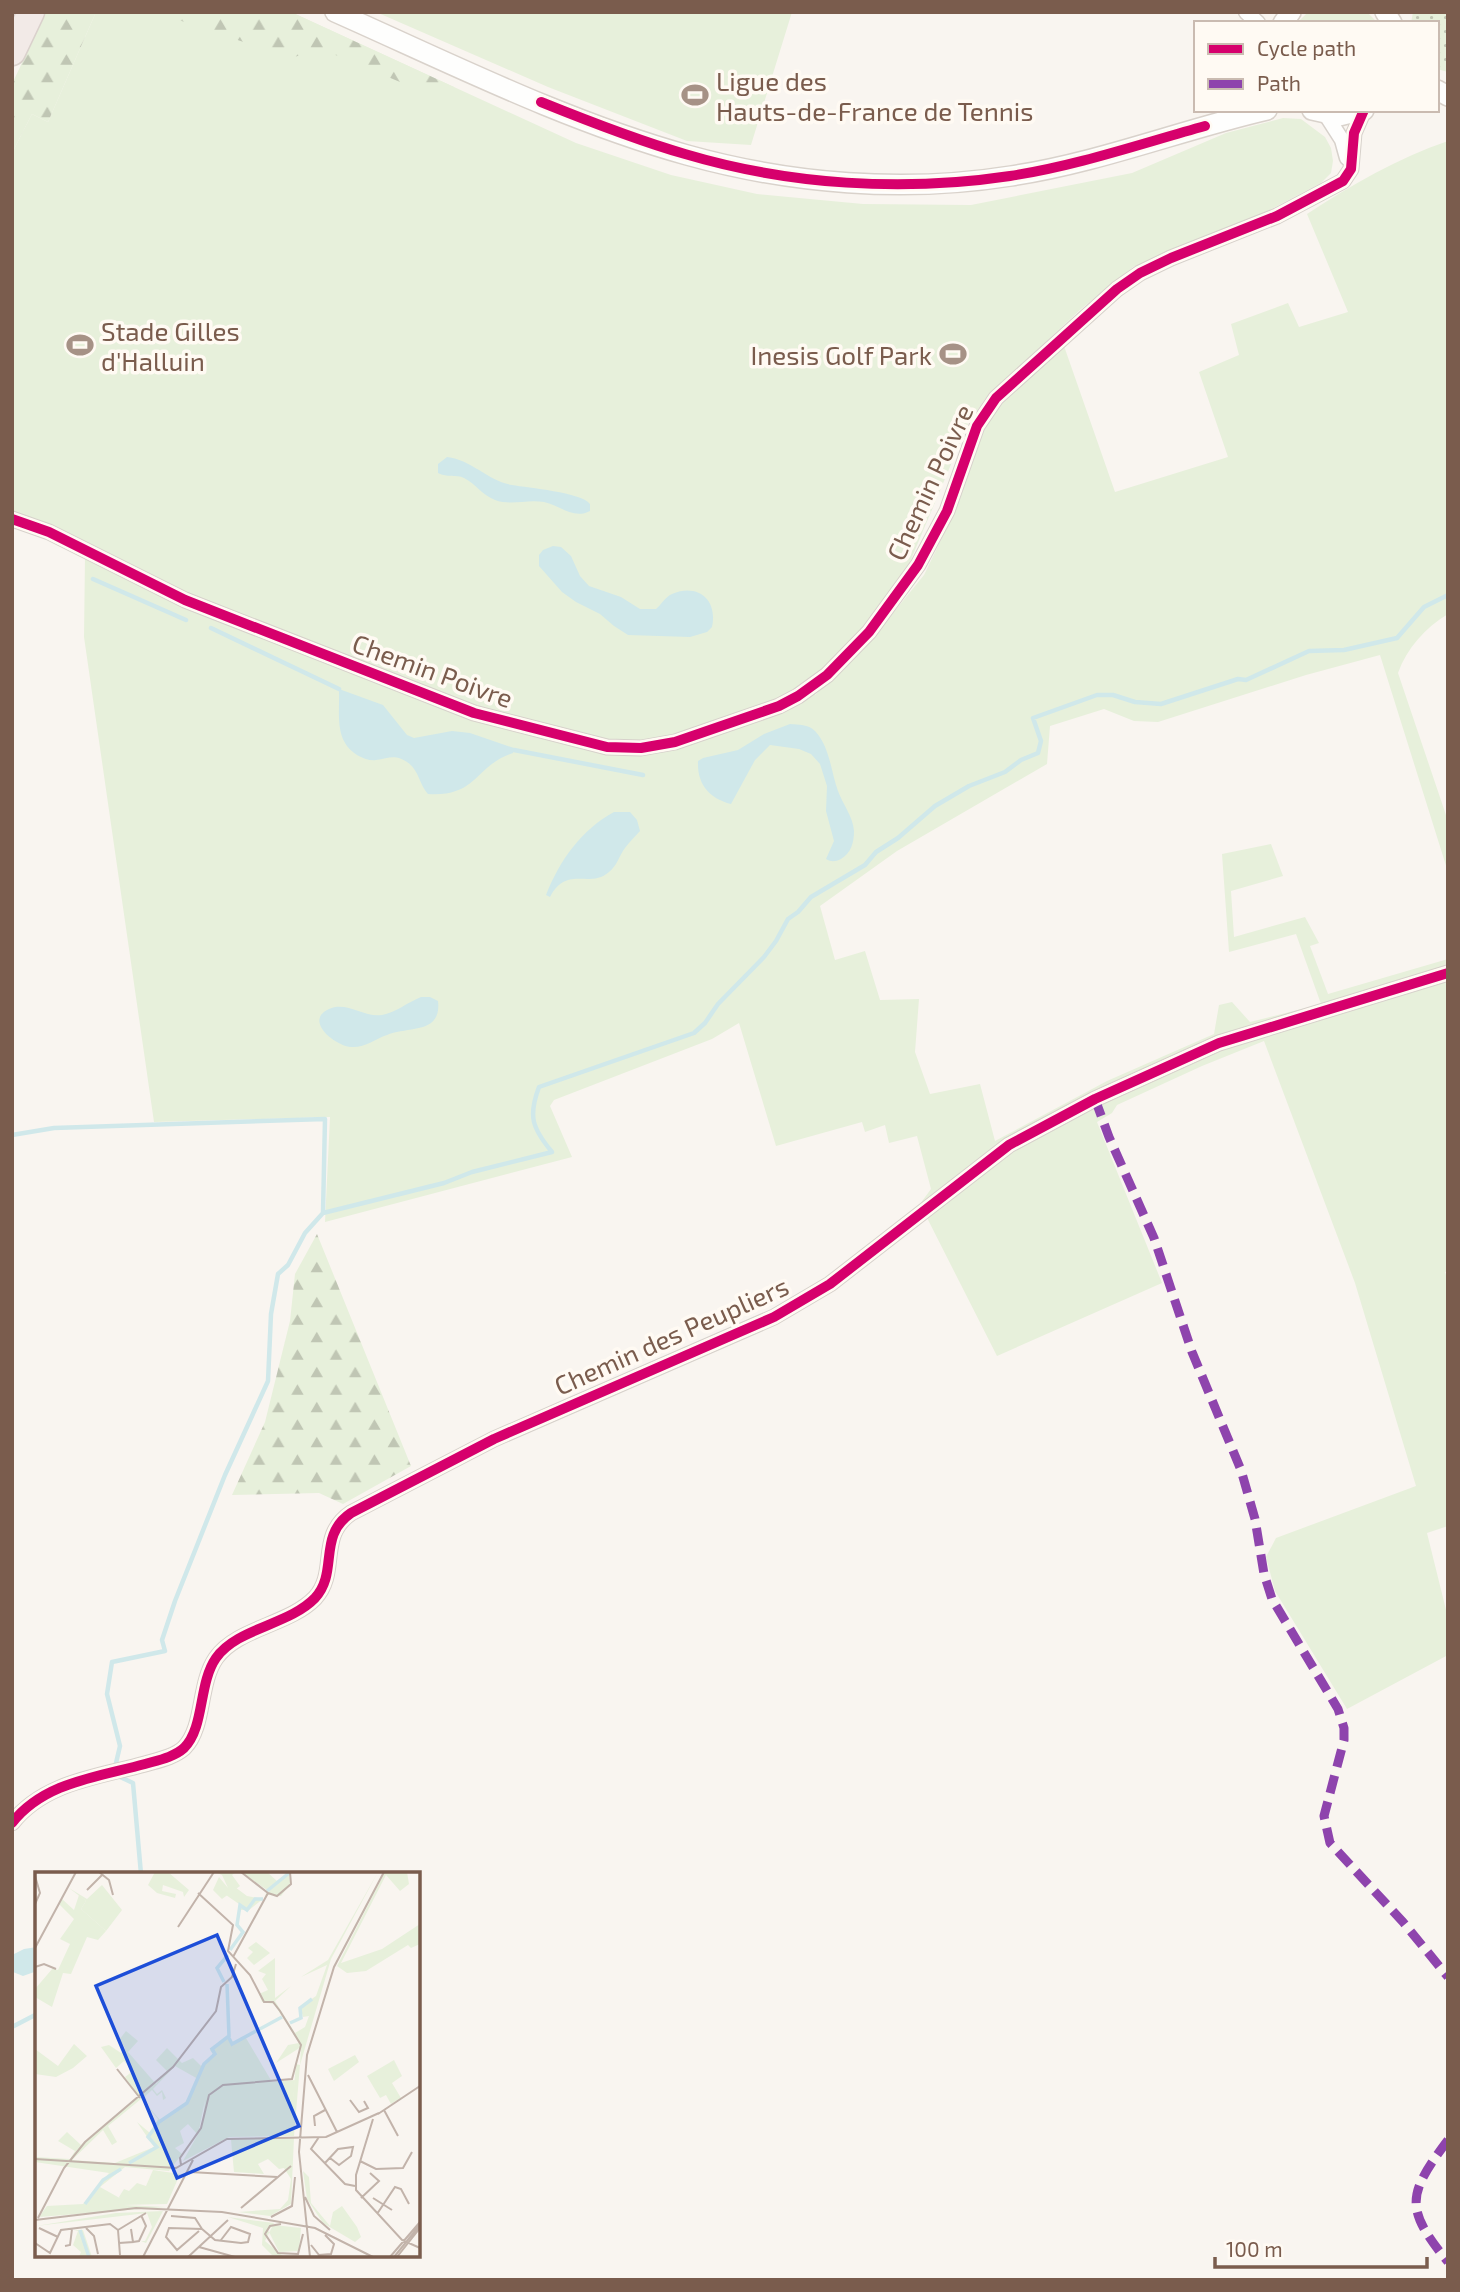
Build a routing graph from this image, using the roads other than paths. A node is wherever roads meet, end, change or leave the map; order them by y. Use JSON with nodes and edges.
{"nodes":[{"id":1,"x":31,"y":12,"type":"edge"},
{"id":2,"x":335,"y":12,"type":"edge"},
{"id":3,"x":12,"y":52,"type":"edge"},
{"id":4,"x":1216,"y":112,"type":"edge"},
{"id":5,"x":1260,"y":112,"type":"edge"},
{"id":6,"x":1319,"y":112,"type":"edge"},
{"id":7,"x":1358,"y":112,"type":"edge"},
{"id":8,"x":1363,"y":112,"type":"edge"},
{"id":9,"x":1123,"y":149,"type":"junction"},
{"id":10,"x":1338,"y":185,"type":"junction"},
{"id":11,"x":12,"y":519,"type":"edge"},
{"id":12,"x":1448,"y":973,"type":"edge"},
{"id":13,"x":12,"y":1823,"type":"edge"}],
"edges":[{"from":1,"to":3,"type":"highway"},
{"from":2,"to":9,"type":"main road"},
{"from":4,"to":9,"type":"main road"},
{"from":5,"to":9,"type":"main road"},
{"from":6,"to":7,"type":"main road"},
{"from":6,"to":10,"type":"street"},
{"from":8,"to":10,"type":"street"},
{"from":10,"to":11,"type":"street","name":"Chemin Poivre"},
{"from":12,"to":13,"type":"street","name":"Chemin des Peupliers"}]}
